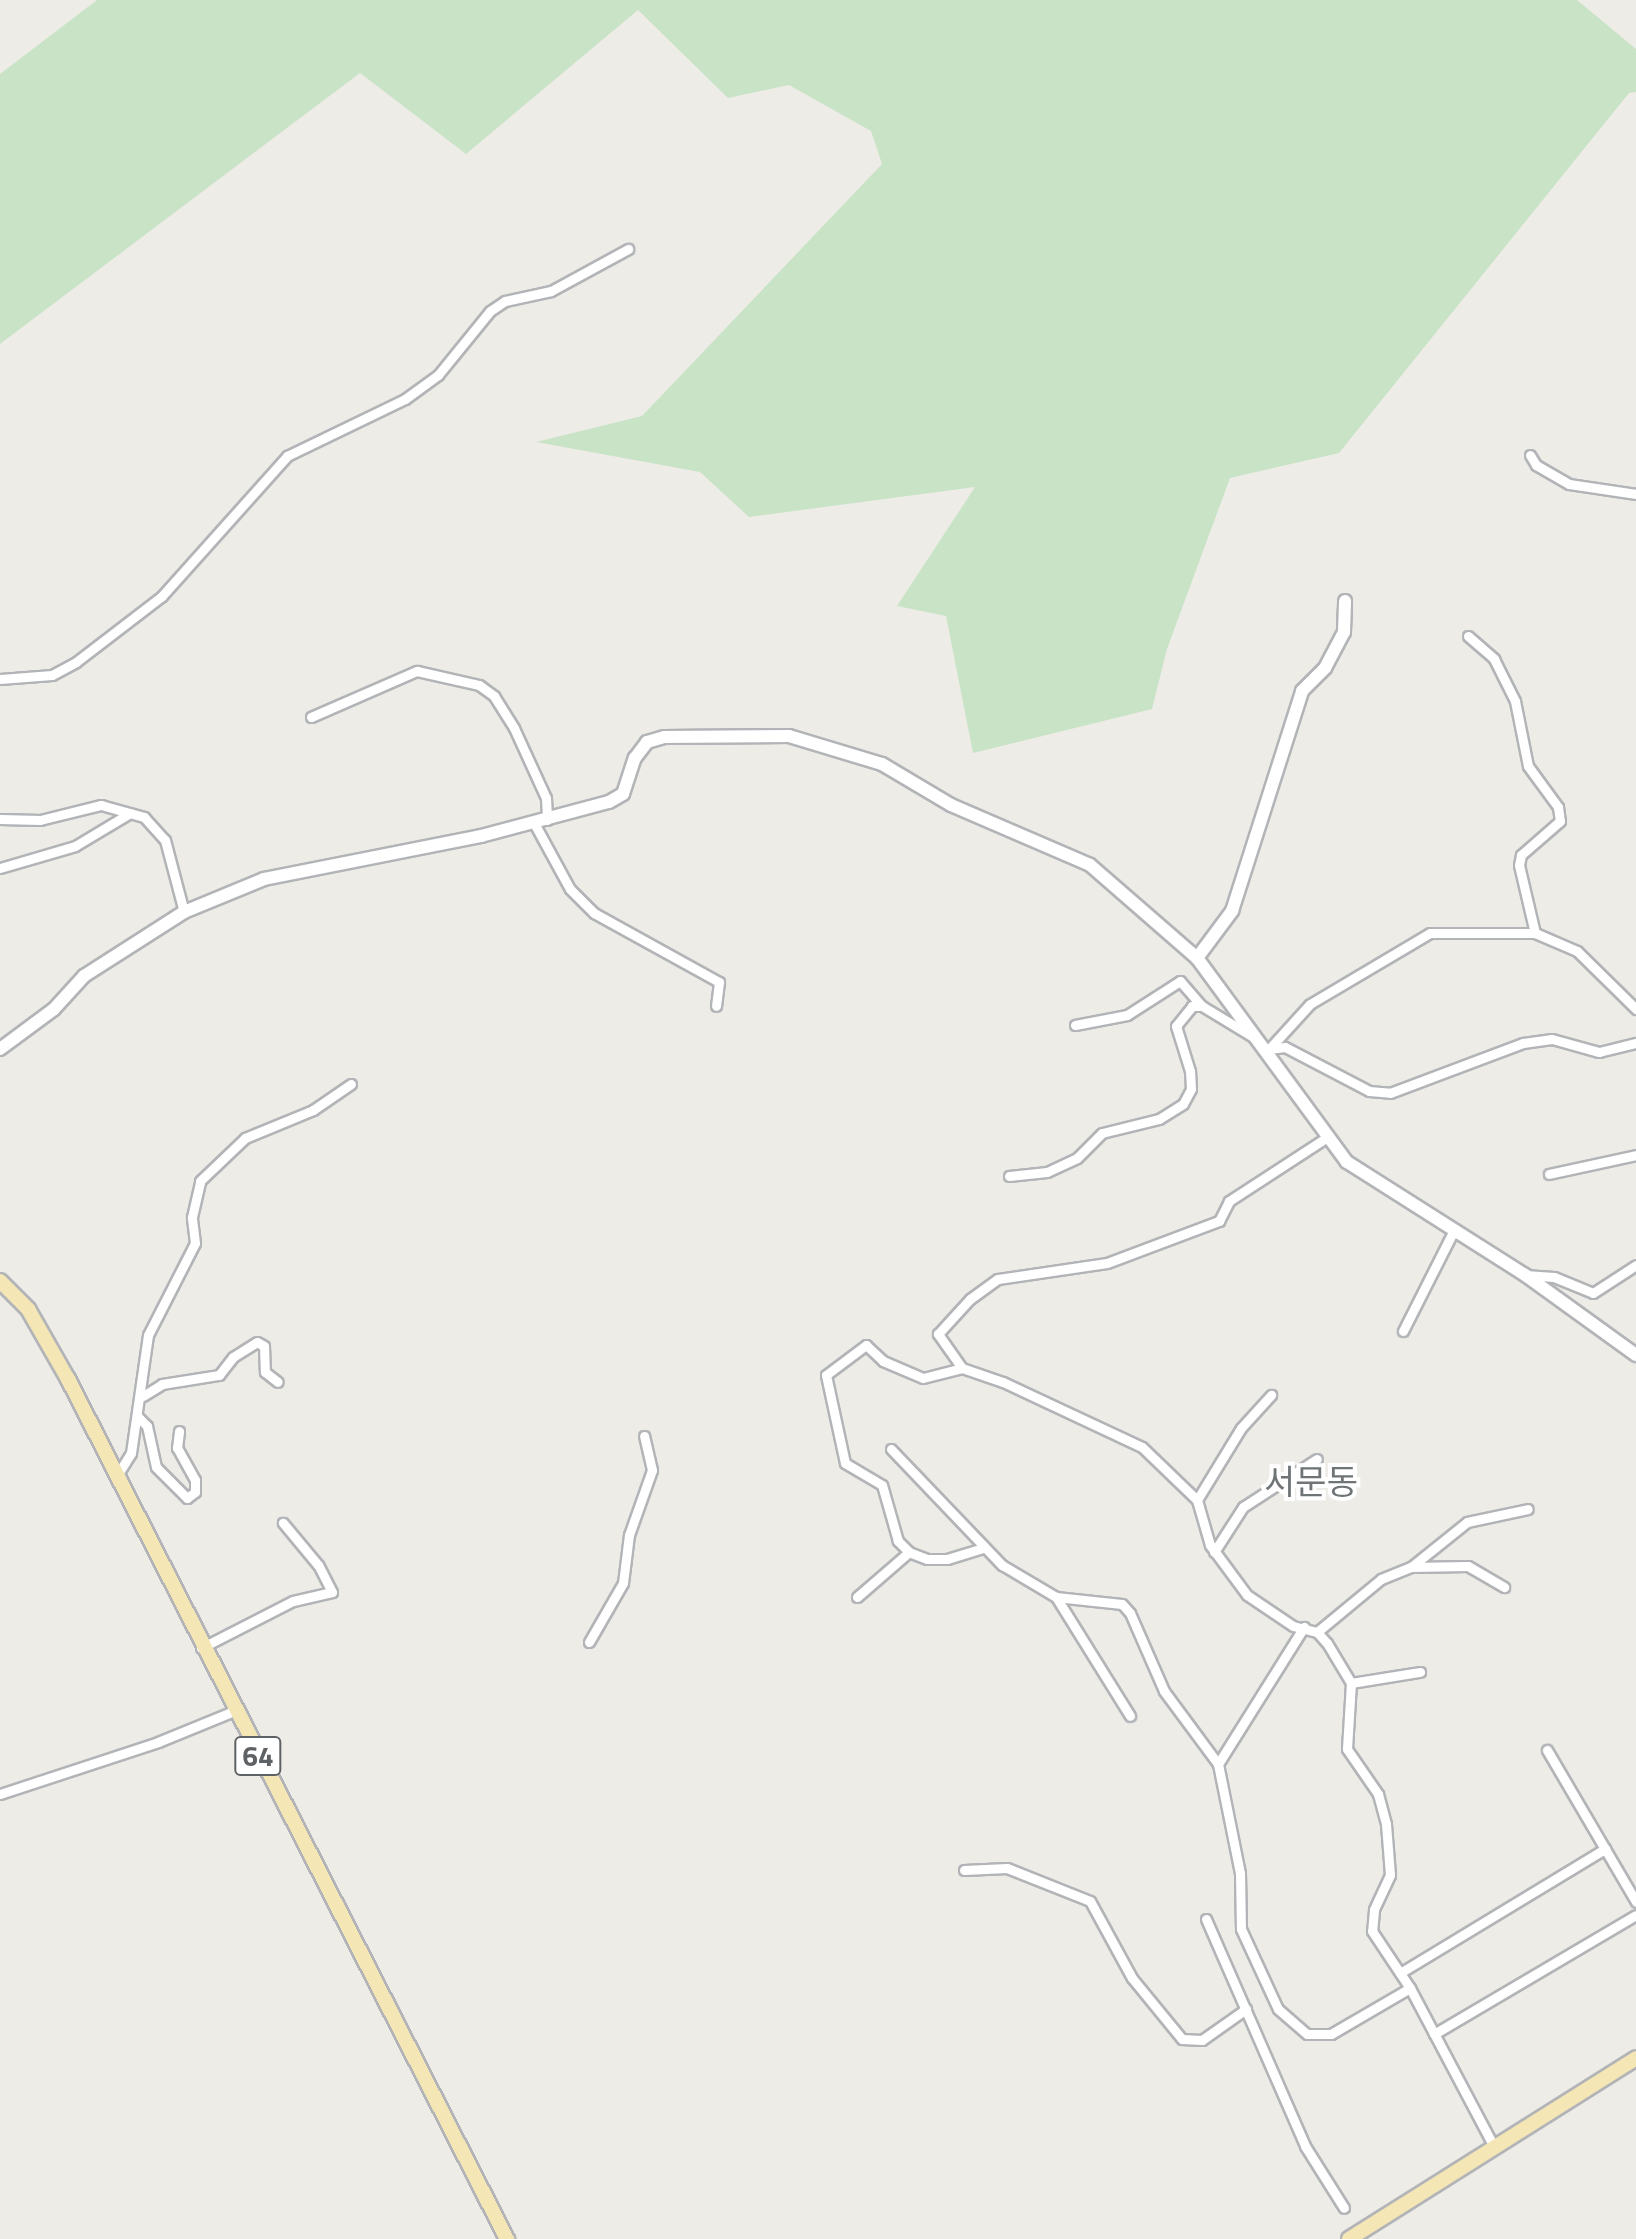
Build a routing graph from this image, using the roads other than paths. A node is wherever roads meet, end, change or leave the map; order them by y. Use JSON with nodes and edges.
{"nodes":[{"id":1,"x":628,"y":249,"type":"dead end"},
{"id":2,"x":1530,"y":455,"type":"dead end"},
{"id":3,"x":1636,"y":494,"type":"edge"},
{"id":4,"x":1345,"y":601,"type":"dead end"},
{"id":5,"x":1468,"y":636,"type":"dead end"},
{"id":6,"x":0,"y":679,"type":"edge"},
{"id":7,"x":311,"y":717,"type":"dead end"},
{"id":8,"x":130,"y":813,"type":"junction"},
{"id":9,"x":0,"y":819,"type":"edge"},
{"id":10,"x":547,"y":820,"type":"junction"},
{"id":11,"x":534,"y":823,"type":"junction"},
{"id":12,"x":0,"y":868,"type":"edge"},
{"id":13,"x":184,"y":912,"type":"junction"},
{"id":14,"x":1535,"y":933,"type":"junction"},
{"id":15,"x":1197,"y":958,"type":"junction"},
{"id":16,"x":716,"y":1006,"type":"dead end"},
{"id":17,"x":1202,"y":1006,"type":"junction"},
{"id":18,"x":1636,"y":1009,"type":"edge"},
{"id":19,"x":1075,"y":1025,"type":"dead end"},
{"id":20,"x":1636,"y":1043,"type":"edge"},
{"id":21,"x":1266,"y":1044,"type":"junction"},
{"id":22,"x":0,"y":1049,"type":"edge"},
{"id":23,"x":351,"y":1084,"type":"dead end"},
{"id":24,"x":1327,"y":1137,"type":"junction"},
{"id":25,"x":1636,"y":1155,"type":"edge"},
{"id":26,"x":1549,"y":1174,"type":"dead end"},
{"id":27,"x":1009,"y":1176,"type":"dead end"},
{"id":28,"x":1454,"y":1230,"type":"junction"},
{"id":29,"x":1636,"y":1265,"type":"edge"},
{"id":30,"x":1525,"y":1275,"type":"junction"},
{"id":31,"x":0,"y":1281,"type":"edge"},
{"id":32,"x":1403,"y":1331,"type":"dead end"},
{"id":33,"x":1636,"y":1355,"type":"edge"},
{"id":34,"x":962,"y":1368,"type":"junction"},
{"id":35,"x":278,"y":1382,"type":"dead end"},
{"id":36,"x":1271,"y":1395,"type":"dead end"},
{"id":37,"x":143,"y":1396,"type":"junction"},
{"id":38,"x":138,"y":1417,"type":"junction"},
{"id":39,"x":179,"y":1431,"type":"dead end"},
{"id":40,"x":644,"y":1436,"type":"dead end"},
{"id":41,"x":891,"y":1449,"type":"dead end"},
{"id":42,"x":1317,"y":1459,"type":"dead end"},
{"id":43,"x":116,"y":1477,"type":"junction"},
{"id":44,"x":1197,"y":1500,"type":"junction"},
{"id":45,"x":1528,"y":1509,"type":"dead end"},
{"id":46,"x":283,"y":1523,"type":"dead end"},
{"id":47,"x":983,"y":1548,"type":"junction"},
{"id":48,"x":909,"y":1552,"type":"junction"},
{"id":49,"x":1214,"y":1552,"type":"junction"},
{"id":50,"x":1411,"y":1567,"type":"junction"},
{"id":51,"x":1504,"y":1587,"type":"dead end"},
{"id":52,"x":857,"y":1597,"type":"dead end"},
{"id":53,"x":1056,"y":1597,"type":"junction"},
{"id":54,"x":1304,"y":1627,"type":"junction"},
{"id":55,"x":1317,"y":1632,"type":"junction"},
{"id":56,"x":589,"y":1642,"type":"dead end"},
{"id":57,"x":201,"y":1648,"type":"junction"},
{"id":58,"x":1420,"y":1672,"type":"dead end"},
{"id":59,"x":1351,"y":1683,"type":"junction"},
{"id":60,"x":234,"y":1711,"type":"junction"},
{"id":61,"x":1130,"y":1716,"type":"dead end"},
{"id":62,"x":1547,"y":1750,"type":"dead end"},
{"id":63,"x":1218,"y":1764,"type":"junction"},
{"id":64,"x":0,"y":1794,"type":"edge"},
{"id":65,"x":1605,"y":1849,"type":"junction"},
{"id":66,"x":964,"y":1870,"type":"dead end"},
{"id":67,"x":1636,"y":1902,"type":"edge"},
{"id":68,"x":1636,"y":1915,"type":"edge"},
{"id":69,"x":1206,"y":1919,"type":"dead end"},
{"id":70,"x":1400,"y":1973,"type":"junction"},
{"id":71,"x":1410,"y":1988,"type":"junction"},
{"id":72,"x":1246,"y":2009,"type":"junction"},
{"id":73,"x":1434,"y":2034,"type":"junction"},
{"id":74,"x":1636,"y":2058,"type":"edge"},
{"id":75,"x":1493,"y":2145,"type":"junction"},
{"id":76,"x":1344,"y":2208,"type":"dead end"},
{"id":77,"x":507,"y":2239,"type":"edge"},
{"id":78,"x":1349,"y":2239,"type":"edge"}],
"edges":[{"from":1,"to":6,"type":"street"},
{"from":2,"to":3,"type":"street"},
{"from":4,"to":15,"type":"street"},
{"from":5,"to":14,"type":"street"},
{"from":7,"to":10,"type":"street"},
{"from":8,"to":9,"type":"street"},
{"from":8,"to":12,"type":"street"},
{"from":8,"to":13,"type":"street"},
{"from":10,"to":11,"type":"street"},
{"from":10,"to":15,"type":"street"},
{"from":11,"to":13,"type":"street"},
{"from":11,"to":16,"type":"street"},
{"from":13,"to":22,"type":"street"},
{"from":14,"to":18,"type":"street"},
{"from":14,"to":21,"type":"street"},
{"from":15,"to":21,"type":"street"},
{"from":17,"to":19,"type":"street"},
{"from":17,"to":21,"type":"street"},
{"from":17,"to":27,"type":"street"},
{"from":20,"to":21,"type":"street"},
{"from":21,"to":24,"type":"street"},
{"from":23,"to":37,"type":"street"},
{"from":24,"to":28,"type":"street"},
{"from":24,"to":34,"type":"street"},
{"from":25,"to":26,"type":"street"},
{"from":28,"to":30,"type":"street"},
{"from":28,"to":32,"type":"street"},
{"from":29,"to":30,"type":"street"},
{"from":30,"to":33,"type":"street"},
{"from":31,"to":43,"type":"main road","number":"64"},
{"from":34,"to":44,"type":"street"},
{"from":34,"to":48,"type":"street"},
{"from":35,"to":37,"type":"street"},
{"from":36,"to":44,"type":"street"},
{"from":37,"to":38,"type":"street"},
{"from":38,"to":39,"type":"street"},
{"from":38,"to":43,"type":"street"},
{"from":40,"to":56,"type":"street"},
{"from":41,"to":47,"type":"street"},
{"from":42,"to":49,"type":"street"},
{"from":43,"to":57,"type":"main road","number":"64"},
{"from":44,"to":49,"type":"street"},
{"from":45,"to":50,"type":"street"},
{"from":46,"to":57,"type":"street"},
{"from":47,"to":48,"type":"street"},
{"from":47,"to":53,"type":"street"},
{"from":48,"to":52,"type":"street"},
{"from":49,"to":54,"type":"street"},
{"from":50,"to":51,"type":"street"},
{"from":50,"to":55,"type":"street"},
{"from":53,"to":61,"type":"street"},
{"from":53,"to":63,"type":"street"},
{"from":54,"to":55,"type":"street"},
{"from":54,"to":63,"type":"street"},
{"from":55,"to":59,"type":"street"},
{"from":57,"to":60,"type":"main road","number":"64"},
{"from":58,"to":59,"type":"street"},
{"from":59,"to":70,"type":"street"},
{"from":60,"to":64,"type":"street"},
{"from":60,"to":77,"type":"main road","number":"64"},
{"from":62,"to":65,"type":"street"},
{"from":63,"to":71,"type":"street"},
{"from":65,"to":67,"type":"street"},
{"from":65,"to":70,"type":"street"},
{"from":66,"to":72,"type":"street"},
{"from":68,"to":73,"type":"street"},
{"from":69,"to":72,"type":"street"},
{"from":70,"to":71,"type":"street"},
{"from":71,"to":73,"type":"street"},
{"from":72,"to":76,"type":"street"},
{"from":73,"to":75,"type":"street"},
{"from":74,"to":75,"type":"main road"},
{"from":75,"to":78,"type":"main road"}]}
